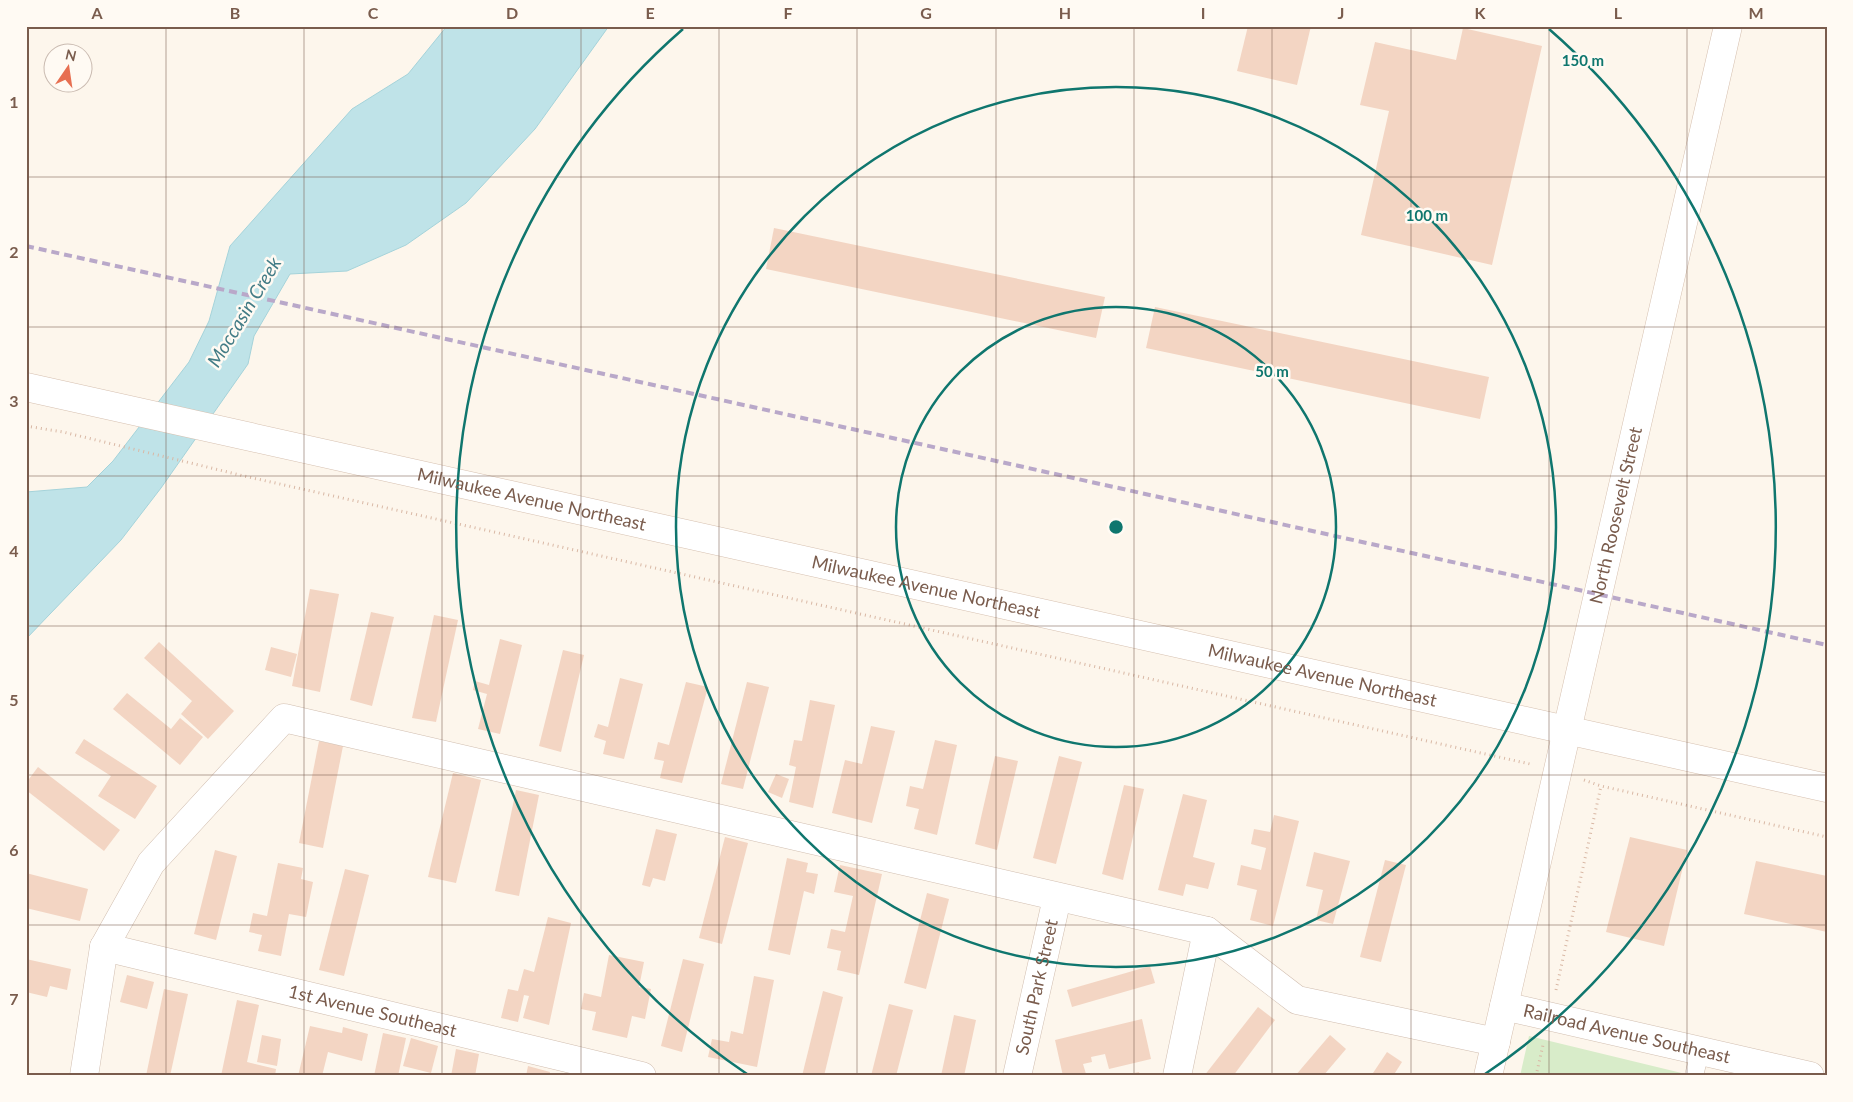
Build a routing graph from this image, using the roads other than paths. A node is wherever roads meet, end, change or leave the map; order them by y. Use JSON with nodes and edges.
{"nodes":[{"id":1,"x":1728,"y":26,"type":"edge"},
{"id":2,"x":26,"y":387,"type":"edge"},
{"id":3,"x":1567,"y":731,"type":"junction"},
{"id":4,"x":1827,"y":788,"type":"edge"},
{"id":5,"x":1057,"y":898,"type":"junction"},
{"id":6,"x":1208,"y":931,"type":"junction"},
{"id":7,"x":104,"y":947,"type":"junction"},
{"id":8,"x":1504,"y":1006,"type":"junction"},
{"id":9,"x":1496,"y":1042,"type":"junction"},
{"id":10,"x":1697,"y":1063,"type":"edge"},
{"id":11,"x":84,"y":1076,"type":"edge"},
{"id":12,"x":642,"y":1076,"type":"edge"},
{"id":13,"x":1017,"y":1076,"type":"edge"},
{"id":14,"x":1176,"y":1076,"type":"edge"},
{"id":15,"x":1488,"y":1076,"type":"edge"},
{"id":16,"x":1810,"y":1076,"type":"edge"}],
"edges":[{"from":1,"to":3,"type":"street","name":"North Roosevelt Street"},
{"from":2,"to":3,"type":"street","name":"Milwaukee Avenue Northeast"},
{"from":3,"to":4,"type":"street","name":"Milwaukee Avenue Northeast"},
{"from":3,"to":8,"type":"street","name":"North Roosevelt Street"},
{"from":5,"to":6,"type":"street"},
{"from":5,"to":7,"type":"street"},
{"from":5,"to":13,"type":"street","name":"South Park Street"},
{"from":6,"to":9,"type":"street"},
{"from":6,"to":14,"type":"street"},
{"from":7,"to":11,"type":"street"},
{"from":7,"to":12,"type":"street","name":"1st Avenue Southeast"},
{"from":8,"to":9,"type":"street","name":"North Roosevelt Street"},
{"from":8,"to":10,"type":"street","name":"Railroad Avenue Southeast"},
{"from":9,"to":15,"type":"street","name":"North Roosevelt Street"},
{"from":10,"to":16,"type":"street","name":"Railroad Avenue Southeast"}]}
